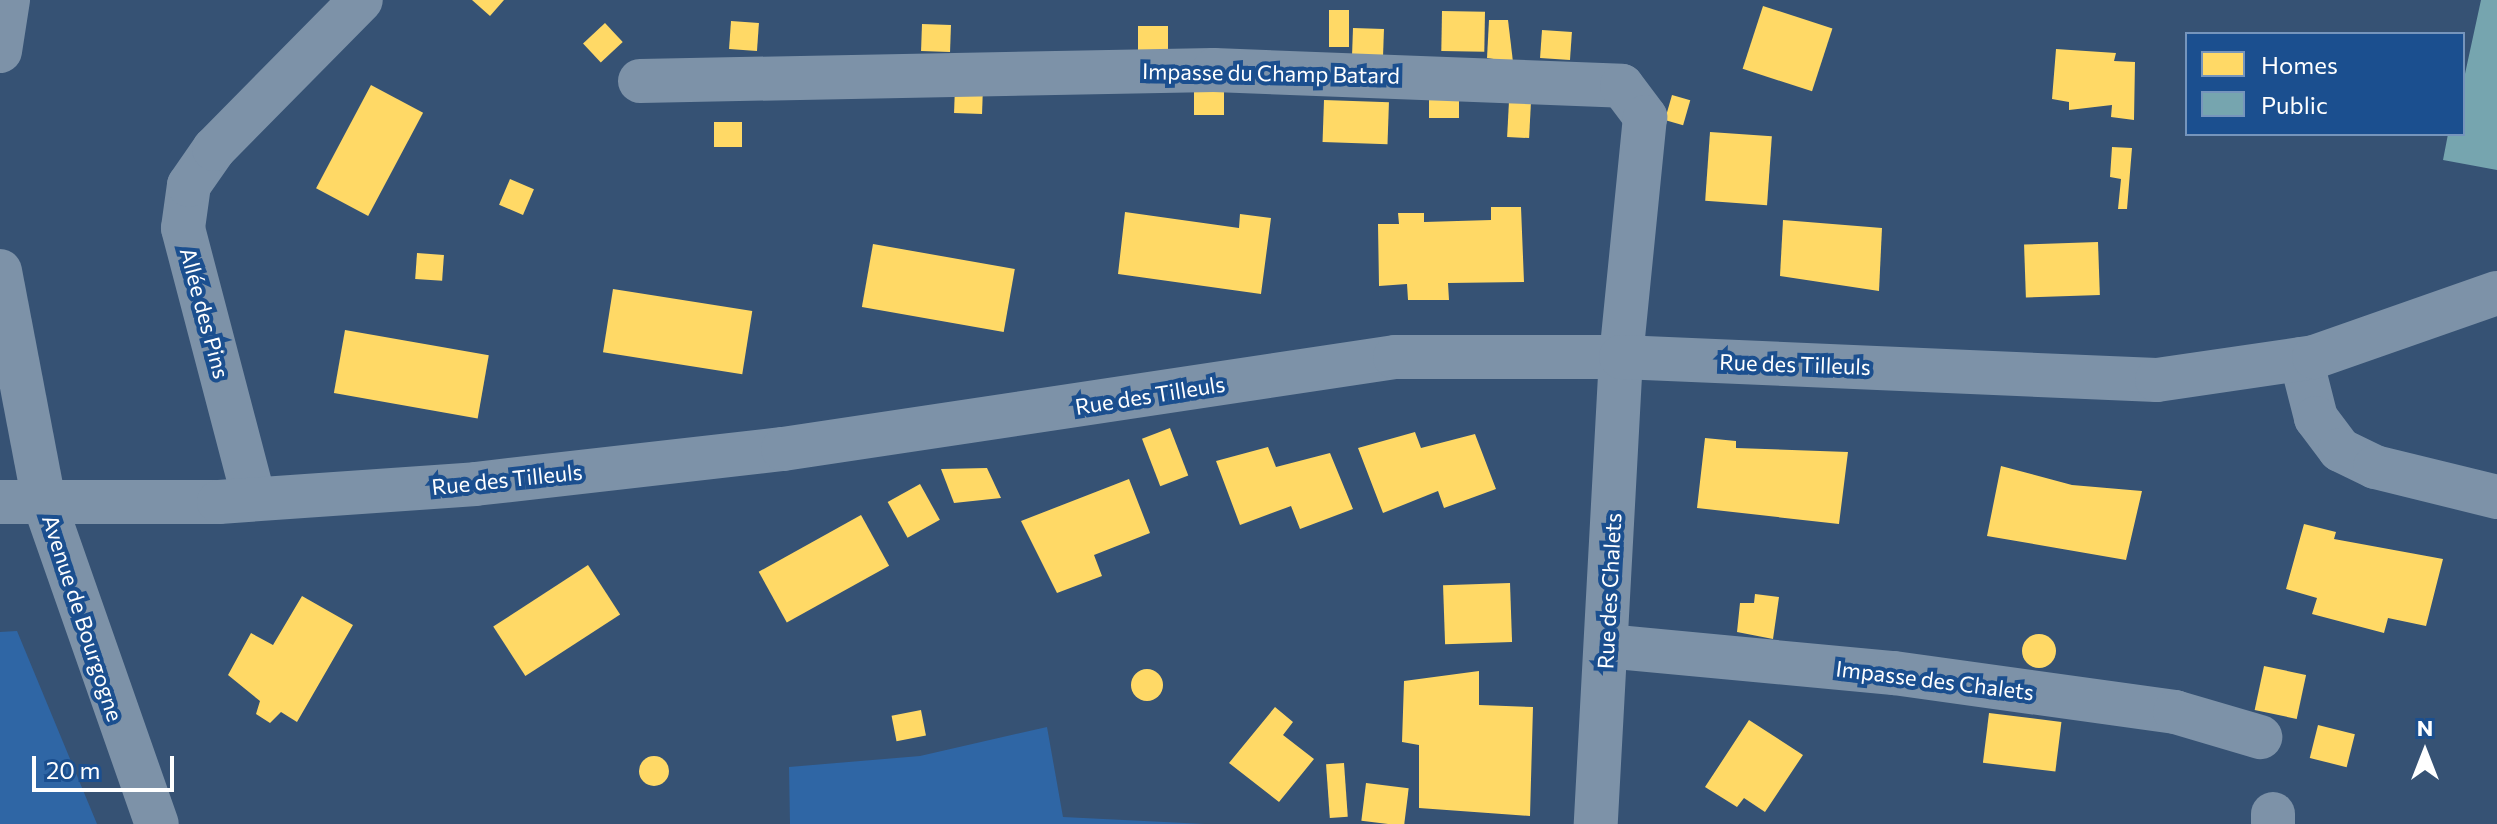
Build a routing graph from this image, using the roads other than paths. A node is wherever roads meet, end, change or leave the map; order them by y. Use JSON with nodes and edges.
{"nodes":[{"id":1,"x":8,"y":0,"type":"edge"},
{"id":2,"x":361,"y":0,"type":"edge"},
{"id":3,"x":0,"y":51,"type":"edge"},
{"id":4,"x":640,"y":81,"type":"dead end"},
{"id":5,"x":0,"y":271,"type":"edge"},
{"id":6,"x":2497,"y":293,"type":"edge"},
{"id":7,"x":1621,"y":357,"type":"junction"},
{"id":8,"x":2301,"y":359,"type":"junction"},
{"id":9,"x":2497,"y":497,"type":"edge"},
{"id":10,"x":254,"y":499,"type":"junction"},
{"id":11,"x":0,"y":502,"type":"edge"},
{"id":12,"x":44,"y":502,"type":"junction"},
{"id":13,"x":1606,"y":646,"type":"junction"},
{"id":14,"x":2260,"y":737,"type":"dead end"},
{"id":15,"x":157,"y":824,"type":"edge"},
{"id":16,"x":1596,"y":824,"type":"edge"}],
"edges":[{"from":1,"to":3,"type":"street"},
{"from":2,"to":10,"type":"street","name":"Allée des Pins"},
{"from":4,"to":7,"type":"street","name":"Impasse du Champ Batard"},
{"from":5,"to":12,"type":"street","name":"Avenue de Bourgogne"},
{"from":6,"to":8,"type":"street","name":"Rue des Tilleuls"},
{"from":7,"to":8,"type":"street","name":"Rue des Tilleuls"},
{"from":7,"to":10,"type":"street","name":"Rue des Tilleuls"},
{"from":7,"to":13,"type":"street","name":"Rue des Chalets"},
{"from":8,"to":9,"type":"street"},
{"from":10,"to":12,"type":"street","name":"Rue des Tilleuls"},
{"from":11,"to":12,"type":"street","name":"Rue des Tilleuls"},
{"from":12,"to":15,"type":"street","name":"Avenue de Bourgogne"},
{"from":13,"to":14,"type":"street","name":"Impasse des Chalets"},
{"from":13,"to":16,"type":"street","name":"Rue des Chalets"}]}
